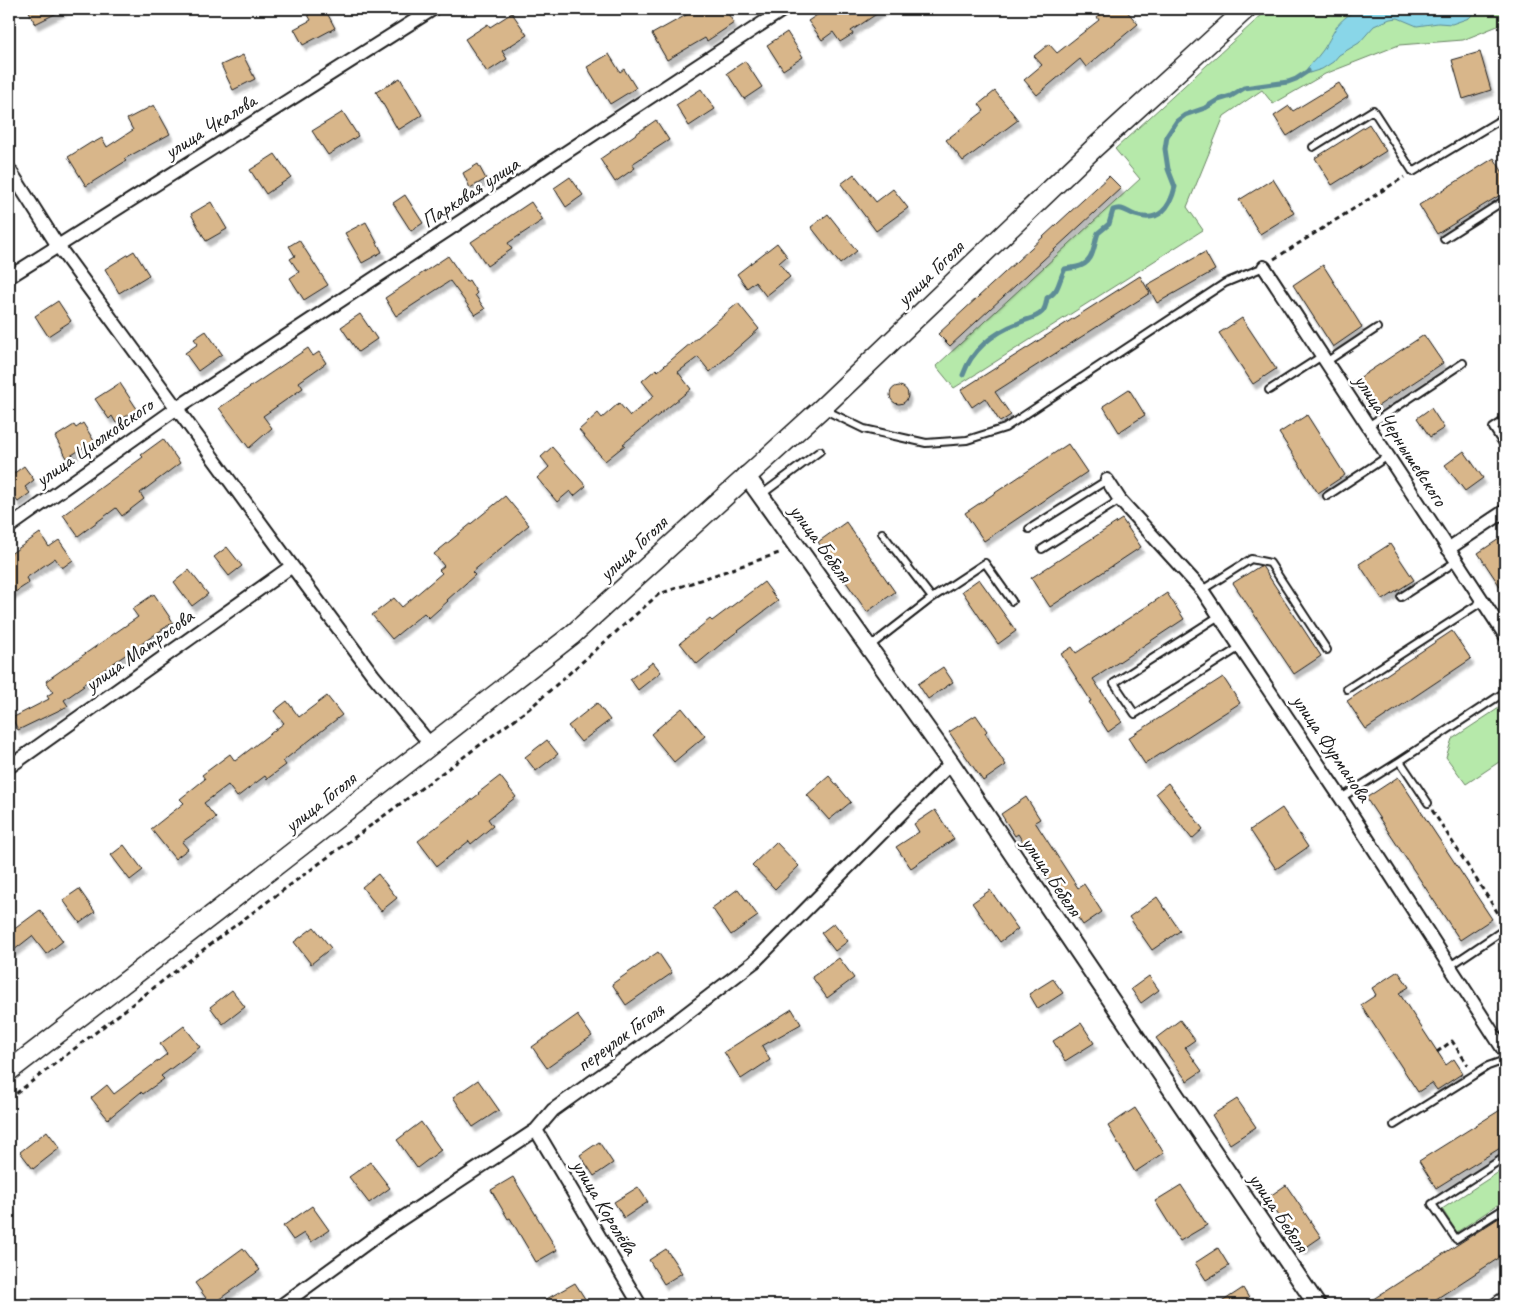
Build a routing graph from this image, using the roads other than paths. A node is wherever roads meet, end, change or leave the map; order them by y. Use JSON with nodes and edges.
{"nodes":[{"id":1,"x":434,"y":9,"type":"edge"},
{"id":2,"x":784,"y":9,"type":"edge"},
{"id":3,"x":1246,"y":9,"type":"edge"},
{"id":4,"x":1505,"y":124,"type":"edge"},
{"id":5,"x":1313,"y":147,"type":"dead end"},
{"id":6,"x":9,"y":169,"type":"edge"},
{"id":7,"x":1505,"y":200,"type":"edge"},
{"id":8,"x":1444,"y":239,"type":"dead end"},
{"id":9,"x":58,"y":246,"type":"junction"},
{"id":10,"x":1264,"y":267,"type":"joint"},
{"id":11,"x":9,"y":277,"type":"edge"},
{"id":12,"x":1377,"y":328,"type":"dead end"},
{"id":13,"x":1324,"y":359,"type":"junction"},
{"id":14,"x":1463,"y":363,"type":"dead end"},
{"id":15,"x":1269,"y":390,"type":"dead end"},
{"id":16,"x":177,"y":408,"type":"junction"},
{"id":17,"x":821,"y":409,"type":"junction"},
{"id":18,"x":1505,"y":420,"type":"edge"},
{"id":19,"x":1368,"y":426,"type":"junction"},
{"id":20,"x":1505,"y":447,"type":"edge"},
{"id":21,"x":820,"y":451,"type":"dead end"},
{"id":22,"x":1388,"y":456,"type":"junction"},
{"id":23,"x":746,"y":475,"type":"junction"},
{"id":24,"x":1107,"y":480,"type":"joint"},
{"id":25,"x":761,"y":495,"type":"junction"},
{"id":26,"x":1327,"y":496,"type":"dead end"},
{"id":27,"x":1120,"y":500,"type":"junction"},
{"id":28,"x":1505,"y":511,"type":"edge"},
{"id":29,"x":9,"y":527,"type":"edge"},
{"id":30,"x":1029,"y":529,"type":"dead end"},
{"id":31,"x":882,"y":533,"type":"dead end"},
{"id":32,"x":1042,"y":549,"type":"dead end"},
{"id":33,"x":1448,"y":549,"type":"junction"},
{"id":34,"x":1457,"y":561,"type":"junction"},
{"id":35,"x":292,"y":566,"type":"junction"},
{"id":36,"x":1202,"y":590,"type":"junction"},
{"id":37,"x":1401,"y":597,"type":"dead end"},
{"id":38,"x":932,"y":598,"type":"junction"},
{"id":39,"x":1012,"y":602,"type":"dead end"},
{"id":40,"x":1483,"y":602,"type":"junction"},
{"id":41,"x":1219,"y":616,"type":"junction"},
{"id":42,"x":1505,"y":635,"type":"edge"},
{"id":43,"x":870,"y":647,"type":"junction"},
{"id":44,"x":1240,"y":647,"type":"junction"},
{"id":45,"x":1326,"y":650,"type":"dead end"},
{"id":46,"x":1348,"y":689,"type":"dead end"},
{"id":47,"x":1505,"y":692,"type":"edge"},
{"id":48,"x":430,"y":744,"type":"junction"},
{"id":49,"x":1400,"y":761,"type":"junction"},
{"id":50,"x":951,"y":763,"type":"junction"},
{"id":51,"x":9,"y":767,"type":"edge"},
{"id":52,"x":1341,"y":798,"type":"junction"},
{"id":53,"x":1428,"y":803,"type":"road end"},
{"id":54,"x":1505,"y":930,"type":"edge"},
{"id":55,"x":1450,"y":966,"type":"junction"},
{"id":56,"x":1501,"y":1037,"type":"edge"},
{"id":57,"x":1505,"y":1052,"type":"edge"},
{"id":58,"x":1505,"y":1060,"type":"edge"},
{"id":59,"x":9,"y":1071,"type":"edge"},
{"id":60,"x":1394,"y":1125,"type":"dead end"},
{"id":61,"x":536,"y":1130,"type":"junction"},
{"id":62,"x":1505,"y":1157,"type":"edge"},
{"id":63,"x":1505,"y":1208,"type":"edge"},
{"id":64,"x":1505,"y":1298,"type":"edge"},
{"id":65,"x":282,"y":1305,"type":"edge"},
{"id":66,"x":640,"y":1305,"type":"edge"},
{"id":67,"x":1317,"y":1305,"type":"edge"},
{"id":68,"x":1495,"y":1305,"type":"edge"}],
"edges":[{"from":1,"to":9,"type":"street","name":"улица Чкалова"},
{"from":2,"to":16,"type":"street","name":"Парковая улица"},
{"from":3,"to":17,"type":"main road","name":"улица Гоголя"},
{"from":4,"to":5,"type":"lane"},
{"from":6,"to":9,"type":"street"},
{"from":7,"to":8,"type":"lane"},
{"from":9,"to":11,"type":"street","name":"улица Чкалова"},
{"from":9,"to":16,"type":"street"},
{"from":10,"to":13,"type":"street","name":"улица Чернышевского"},
{"from":10,"to":17,"type":"lane"},
{"from":12,"to":13,"type":"lane"},
{"from":13,"to":15,"type":"lane"},
{"from":13,"to":19,"type":"street","name":"улица Чернышевского"},
{"from":14,"to":19,"type":"lane"},
{"from":16,"to":29,"type":"street","name":"улица Циолковского"},
{"from":16,"to":35,"type":"street"},
{"from":17,"to":23,"type":"main road","name":"улица Гоголя"},
{"from":18,"to":20,"type":"lane"},
{"from":19,"to":22,"type":"street","name":"улица Чернышевского"},
{"from":21,"to":25,"type":"lane"},
{"from":22,"to":26,"type":"lane"},
{"from":22,"to":33,"type":"street","name":"улица Чернышевского"},
{"from":23,"to":25,"type":"street","name":"улица Бебеля"},
{"from":23,"to":48,"type":"main road","name":"улица Гоголя"},
{"from":24,"to":27,"type":"street","name":"улица Фурманова"},
{"from":24,"to":30,"type":"lane"},
{"from":25,"to":43,"type":"street","name":"улица Бебеля"},
{"from":27,"to":32,"type":"lane"},
{"from":27,"to":36,"type":"street","name":"улица Фурманова"},
{"from":28,"to":33,"type":"street"},
{"from":31,"to":38,"type":"lane"},
{"from":33,"to":34,"type":"street","name":"улица Чернышевского"},
{"from":34,"to":37,"type":"lane"},
{"from":34,"to":40,"type":"street","name":"улица Чернышевского"},
{"from":35,"to":48,"type":"street"},
{"from":35,"to":51,"type":"street","name":"улица Матросова"},
{"from":36,"to":41,"type":"street","name":"улица Фурманова"},
{"from":36,"to":45,"type":"lane"},
{"from":38,"to":39,"type":"lane"},
{"from":38,"to":43,"type":"lane"},
{"from":40,"to":42,"type":"street","name":"улица Чернышевского"},
{"from":40,"to":46,"type":"lane"},
{"from":41,"to":44,"type":"street","name":"улица Фурманова"},
{"from":41,"to":44,"type":"lane"},
{"from":43,"to":50,"type":"street","name":"улица Бебеля"},
{"from":44,"to":52,"type":"street","name":"улица Фурманова"},
{"from":47,"to":49,"type":"lane"},
{"from":48,"to":59,"type":"main road","name":"улица Гоголя"},
{"from":49,"to":52,"type":"lane"},
{"from":49,"to":53,"type":"lane"},
{"from":50,"to":61,"type":"street","name":"переулок Гоголя"},
{"from":50,"to":67,"type":"street","name":"улица Бебеля"},
{"from":52,"to":55,"type":"street","name":"улица Фурманова"},
{"from":54,"to":55,"type":"lane"},
{"from":55,"to":56,"type":"street","name":"улица Фурманова"},
{"from":56,"to":57,"type":"street","name":"улица Фурманова"},
{"from":58,"to":60,"type":"lane"},
{"from":61,"to":65,"type":"street","name":"переулок Гоголя"},
{"from":61,"to":66,"type":"street","name":"улица Королёва"},
{"from":62,"to":63,"type":"lane"},
{"from":64,"to":68,"type":"street"}]}
